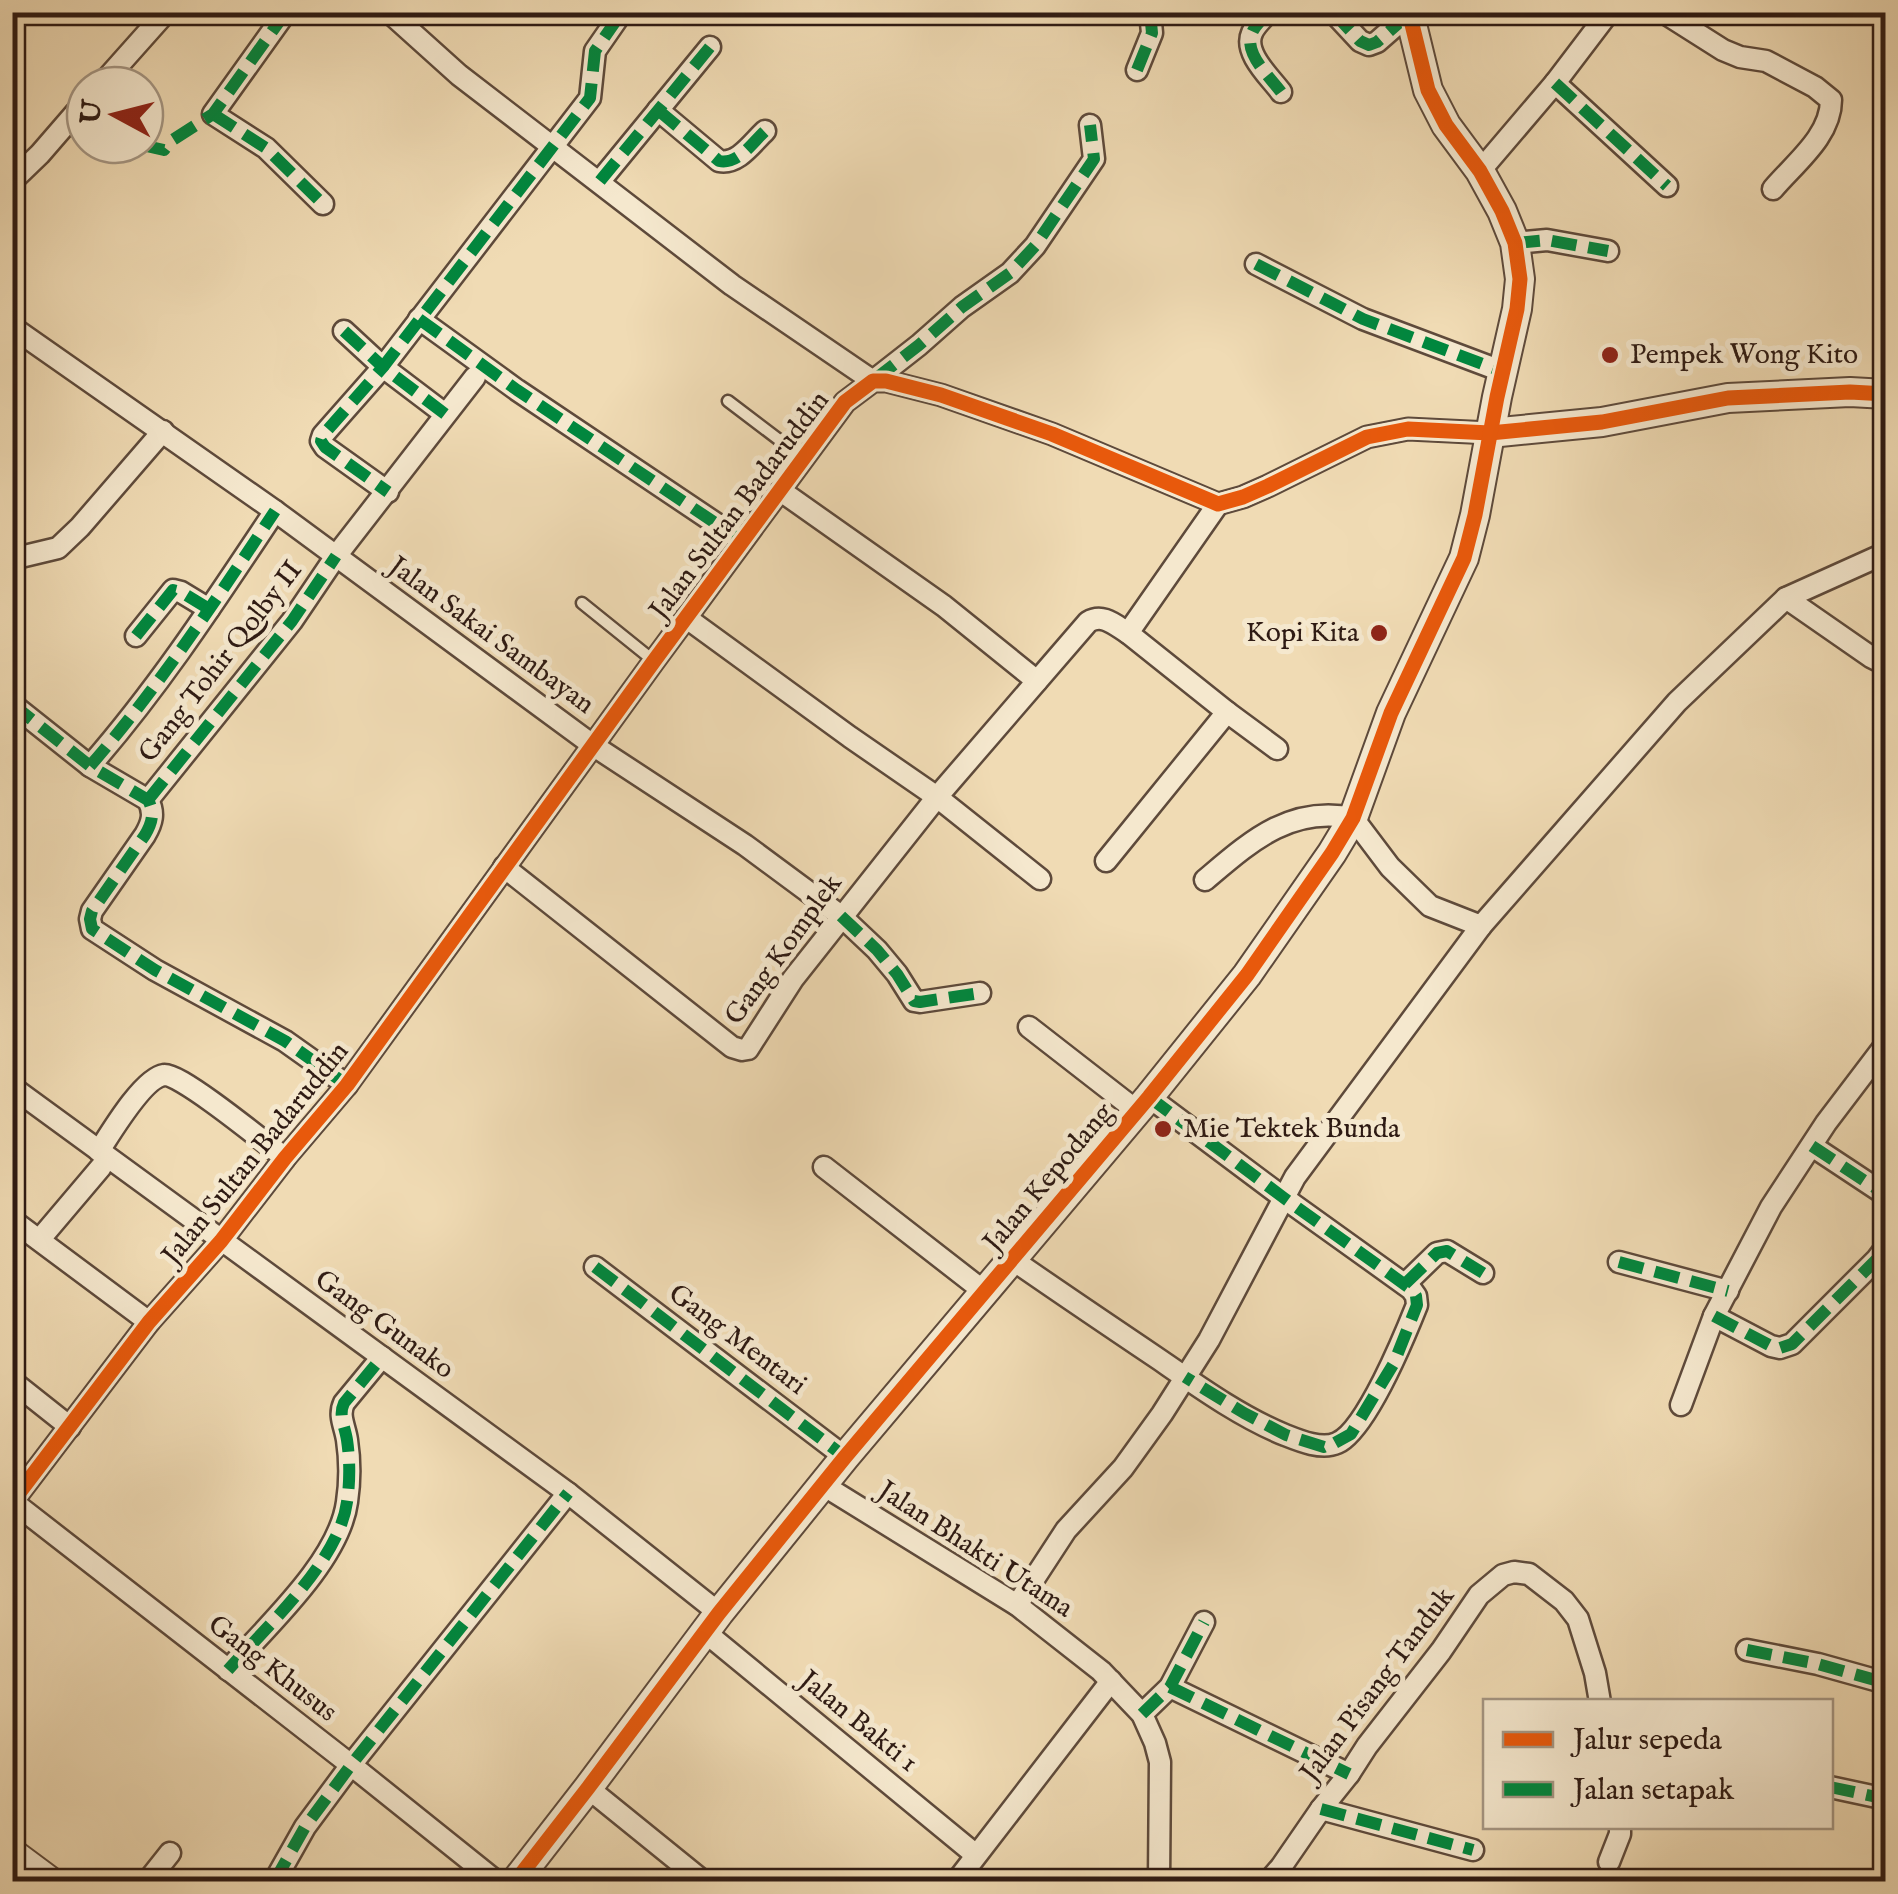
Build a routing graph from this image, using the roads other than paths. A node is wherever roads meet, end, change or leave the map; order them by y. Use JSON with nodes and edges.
{"nodes":[{"id":1,"x":166,"y":12,"type":"edge"},
{"id":2,"x":286,"y":12,"type":"edge"},
{"id":3,"x":389,"y":12,"type":"edge"},
{"id":4,"x":622,"y":12,"type":"edge"},
{"id":5,"x":1268,"y":12,"type":"edge"},
{"id":6,"x":1333,"y":12,"type":"edge"},
{"id":7,"x":1609,"y":12,"type":"edge"},
{"id":8,"x":1664,"y":12,"type":"edge"},
{"id":9,"x":1409,"y":13,"type":"edge"},
{"id":10,"x":1151,"y":15,"type":"edge"},
{"id":11,"x":710,"y":47,"type":"dead end"},
{"id":12,"x":119,"y":65,"type":"edge"},
{"id":13,"x":1137,"y":70,"type":"dead end"},
{"id":14,"x":1555,"y":83,"type":"junction"},
{"id":15,"x":1281,"y":92,"type":"dead end"},
{"id":16,"x":658,"y":110,"type":"junction"},
{"id":17,"x":1090,"y":124,"type":"dead end"},
{"id":18,"x":65,"y":125,"type":"edge"},
{"id":19,"x":765,"y":131,"type":"dead end"},
{"id":20,"x":552,"y":147,"type":"junction"},
{"id":21,"x":1480,"y":171,"type":"junction"},
{"id":22,"x":12,"y":181,"type":"edge"},
{"id":23,"x":600,"y":182,"type":"junction"},
{"id":24,"x":1668,"y":186,"type":"dead end"},
{"id":25,"x":1773,"y":189,"type":"dead end"},
{"id":26,"x":324,"y":204,"type":"dead end"},
{"id":27,"x":1515,"y":243,"type":"junction"},
{"id":28,"x":1608,"y":251,"type":"dead end"},
{"id":29,"x":1256,"y":264,"type":"dead end"},
{"id":30,"x":419,"y":319,"type":"junction"},
{"id":31,"x":12,"y":327,"type":"edge"},
{"id":32,"x":344,"y":332,"type":"dead end"},
{"id":33,"x":383,"y":367,"type":"junction"},
{"id":34,"x":1504,"y":372,"type":"junction"},
{"id":35,"x":476,"y":378,"type":"dead end"},
{"id":36,"x":873,"y":381,"type":"junction"},
{"id":37,"x":1886,"y":394,"type":"edge"},
{"id":38,"x":728,"y":401,"type":"dead end"},
{"id":39,"x":445,"y":414,"type":"junction"},
{"id":40,"x":163,"y":431,"type":"junction"},
{"id":41,"x":1490,"y":433,"type":"junction"},
{"id":42,"x":804,"y":459,"type":"junction"},
{"id":43,"x":781,"y":491,"type":"junction"},
{"id":44,"x":388,"y":492,"type":"junction"},
{"id":45,"x":1218,"y":504,"type":"junction"},
{"id":46,"x":275,"y":511,"type":"junction"},
{"id":47,"x":742,"y":541,"type":"junction"},
{"id":48,"x":1886,"y":553,"type":"edge"},
{"id":49,"x":336,"y":556,"type":"junction"},
{"id":50,"x":12,"y":559,"type":"edge"},
{"id":51,"x":1786,"y":598,"type":"junction"},
{"id":52,"x":582,"y":603,"type":"dead end"},
{"id":53,"x":209,"y":609,"type":"junction"},
{"id":54,"x":688,"y":619,"type":"junction"},
{"id":55,"x":1128,"y":633,"type":"junction"},
{"id":56,"x":136,"y":636,"type":"dead end"},
{"id":57,"x":1886,"y":658,"type":"edge"},
{"id":58,"x":654,"y":661,"type":"junction"},
{"id":59,"x":1037,"y":681,"type":"junction"},
{"id":60,"x":12,"y":704,"type":"edge"},
{"id":61,"x":1227,"y":712,"type":"junction"},
{"id":62,"x":594,"y":746,"type":"junction"},
{"id":63,"x":1277,"y":749,"type":"dead end"},
{"id":64,"x":90,"y":766,"type":"junction"},
{"id":65,"x":937,"y":796,"type":"junction"},
{"id":66,"x":148,"y":800,"type":"junction"},
{"id":67,"x":1353,"y":818,"type":"junction"},
{"id":68,"x":1106,"y":861,"type":"dead end"},
{"id":69,"x":504,"y":868,"type":"junction"},
{"id":70,"x":1040,"y":879,"type":"dead end"},
{"id":71,"x":1206,"y":880,"type":"dead end"},
{"id":72,"x":841,"y":916,"type":"junction"},
{"id":73,"x":1481,"y":926,"type":"junction"},
{"id":74,"x":980,"y":993,"type":"dead end"},
{"id":75,"x":1029,"y":1027,"type":"dead end"},
{"id":76,"x":1886,"y":1044,"type":"edge"},
{"id":77,"x":347,"y":1085,"type":"junction"},
{"id":78,"x":14,"y":1102,"type":"edge"},
{"id":79,"x":1143,"y":1104,"type":"junction"},
{"id":80,"x":1812,"y":1146,"type":"junction"},
{"id":81,"x":285,"y":1158,"type":"junction"},
{"id":82,"x":100,"y":1159,"type":"junction"},
{"id":83,"x":824,"y":1167,"type":"dead end"},
{"id":84,"x":1886,"y":1195,"type":"edge"},
{"id":85,"x":1284,"y":1198,"type":"junction"},
{"id":86,"x":12,"y":1220,"type":"edge"},
{"id":87,"x":40,"y":1239,"type":"junction"},
{"id":88,"x":222,"y":1241,"type":"junction"},
{"id":89,"x":1886,"y":1247,"type":"edge"},
{"id":90,"x":1013,"y":1260,"type":"junction"},
{"id":91,"x":1619,"y":1262,"type":"dead end"},
{"id":92,"x":595,"y":1267,"type":"dead end"},
{"id":93,"x":1483,"y":1273,"type":"dead end"},
{"id":94,"x":1404,"y":1284,"type":"junction"},
{"id":95,"x":1728,"y":1291,"type":"junction"},
{"id":96,"x":986,"y":1293,"type":"junction"},
{"id":97,"x":1714,"y":1316,"type":"junction"},
{"id":98,"x":148,"y":1322,"type":"junction"},
{"id":99,"x":382,"y":1357,"type":"junction"},
{"id":100,"x":1186,"y":1377,"type":"junction"},
{"id":101,"x":12,"y":1381,"type":"edge"},
{"id":102,"x":1681,"y":1406,"type":"dead end"},
{"id":103,"x":70,"y":1427,"type":"junction"},
{"id":104,"x":845,"y":1458,"type":"junction"},
{"id":105,"x":823,"y":1485,"type":"junction"},
{"id":106,"x":568,"y":1493,"type":"junction"},
{"id":107,"x":13,"y":1502,"type":"edge"},
{"id":108,"x":1017,"y":1605,"type":"junction"},
{"id":109,"x":712,"y":1622,"type":"junction"},
{"id":110,"x":1204,"y":1622,"type":"dead end"},
{"id":111,"x":1747,"y":1650,"type":"dead end"},
{"id":112,"x":228,"y":1670,"type":"junction"},
{"id":113,"x":1110,"y":1681,"type":"junction"},
{"id":114,"x":1886,"y":1683,"type":"edge"},
{"id":115,"x":1170,"y":1687,"type":"junction"},
{"id":116,"x":1599,"y":1699,"type":"edge"},
{"id":117,"x":1142,"y":1714,"type":"junction"},
{"id":118,"x":351,"y":1765,"type":"junction"},
{"id":119,"x":1349,"y":1774,"type":"junction"},
{"id":120,"x":588,"y":1788,"type":"junction"},
{"id":121,"x":1833,"y":1788,"type":"edge"},
{"id":122,"x":1886,"y":1798,"type":"edge"},
{"id":123,"x":1320,"y":1809,"type":"junction"},
{"id":124,"x":1620,"y":1829,"type":"edge"},
{"id":125,"x":1472,"y":1850,"type":"dead end"},
{"id":126,"x":12,"y":1853,"type":"edge"},
{"id":127,"x":170,"y":1853,"type":"dead end"},
{"id":128,"x":976,"y":1856,"type":"junction"},
{"id":129,"x":1608,"y":1862,"type":"dead end"},
{"id":130,"x":52,"y":1882,"type":"edge"},
{"id":131,"x":147,"y":1882,"type":"edge"},
{"id":132,"x":274,"y":1882,"type":"edge"},
{"id":133,"x":496,"y":1882,"type":"edge"},
{"id":134,"x":515,"y":1882,"type":"edge"},
{"id":135,"x":704,"y":1882,"type":"edge"},
{"id":136,"x":956,"y":1882,"type":"edge"},
{"id":137,"x":1158,"y":1882,"type":"edge"},
{"id":138,"x":1268,"y":1882,"type":"edge"}],
"edges":[{"from":1,"to":12,"type":"street"},
{"from":2,"to":26,"type":"street"},
{"from":3,"to":20,"type":"street"},
{"from":4,"to":20,"type":"street"},
{"from":5,"to":15,"type":"street"},
{"from":6,"to":9,"type":"street"},
{"from":7,"to":14,"type":"street"},
{"from":8,"to":25,"type":"street"},
{"from":9,"to":21,"type":"street"},
{"from":10,"to":13,"type":"street"},
{"from":11,"to":16,"type":"street"},
{"from":14,"to":21,"type":"street"},
{"from":14,"to":24,"type":"street"},
{"from":16,"to":19,"type":"street"},
{"from":16,"to":23,"type":"street"},
{"from":17,"to":36,"type":"street","name":"Jalan Sultan Badaruddin"},
{"from":18,"to":22,"type":"street"},
{"from":20,"to":23,"type":"street"},
{"from":20,"to":30,"type":"street"},
{"from":21,"to":27,"type":"street"},
{"from":23,"to":36,"type":"street"},
{"from":27,"to":28,"type":"street"},
{"from":27,"to":34,"type":"street","name":"Jalan Kepodang"},
{"from":29,"to":34,"type":"street"},
{"from":30,"to":33,"type":"street"},
{"from":30,"to":47,"type":"street"},
{"from":31,"to":40,"type":"street","name":"Jalan Sakai Sambayan"},
{"from":32,"to":33,"type":"street"},
{"from":33,"to":39,"type":"street"},
{"from":33,"to":44,"type":"street"},
{"from":34,"to":41,"type":"street","name":"Jalan Kepodang"},
{"from":35,"to":39,"type":"street","name":"Gang Tohir Qolby II"},
{"from":36,"to":42,"type":"street","name":"Jalan Sultan Badaruddin"},
{"from":36,"to":45,"type":"street"},
{"from":37,"to":41,"type":"street"},
{"from":38,"to":42,"type":"lane"},
{"from":39,"to":44,"type":"street","name":"Gang Tohir Qolby II"},
{"from":40,"to":46,"type":"street","name":"Jalan Sakai Sambayan"},
{"from":40,"to":50,"type":"street"},
{"from":41,"to":45,"type":"street"},
{"from":41,"to":67,"type":"street","name":"Jalan Kepodang"},
{"from":42,"to":43,"type":"street","name":"Jalan Sultan Badaruddin"},
{"from":43,"to":47,"type":"street","name":"Jalan Sultan Badaruddin"},
{"from":43,"to":59,"type":"street"},
{"from":44,"to":49,"type":"street","name":"Gang Tohir Qolby II"},
{"from":45,"to":55,"type":"street"},
{"from":46,"to":49,"type":"street","name":"Jalan Sakai Sambayan"},
{"from":46,"to":53,"type":"street"},
{"from":47,"to":54,"type":"street","name":"Jalan Sultan Badaruddin"},
{"from":48,"to":51,"type":"street"},
{"from":49,"to":62,"type":"street","name":"Jalan Sakai Sambayan"},
{"from":49,"to":66,"type":"street","name":"Gang Tohir Qolby II"},
{"from":51,"to":57,"type":"street"},
{"from":51,"to":73,"type":"street"},
{"from":52,"to":58,"type":"lane"},
{"from":53,"to":56,"type":"street"},
{"from":53,"to":64,"type":"street"},
{"from":54,"to":58,"type":"street","name":"Jalan Sultan Badaruddin"},
{"from":54,"to":65,"type":"street"},
{"from":55,"to":59,"type":"street","name":"Gang Komplek"},
{"from":55,"to":61,"type":"street"},
{"from":58,"to":62,"type":"street","name":"Jalan Sultan Badaruddin"},
{"from":59,"to":65,"type":"street","name":"Gang Komplek"},
{"from":60,"to":64,"type":"street"},
{"from":61,"to":63,"type":"street"},
{"from":61,"to":68,"type":"street"},
{"from":62,"to":69,"type":"street","name":"Jalan Sultan Badaruddin"},
{"from":62,"to":72,"type":"street","name":"Jalan Sakai Sambayan"},
{"from":64,"to":66,"type":"street"},
{"from":65,"to":70,"type":"street"},
{"from":65,"to":72,"type":"street","name":"Gang Komplek"},
{"from":66,"to":77,"type":"street"},
{"from":67,"to":71,"type":"street"},
{"from":67,"to":73,"type":"street"},
{"from":67,"to":79,"type":"street","name":"Jalan Kepodang"},
{"from":69,"to":72,"type":"street","name":"Gang Komplek"},
{"from":69,"to":77,"type":"street","name":"Jalan Sultan Badaruddin"},
{"from":72,"to":74,"type":"street","name":"Jalan Sakai Sambayan"},
{"from":73,"to":85,"type":"street"},
{"from":75,"to":79,"type":"street"},
{"from":76,"to":80,"type":"street"},
{"from":77,"to":81,"type":"street","name":"Jalan Sultan Badaruddin"},
{"from":78,"to":82,"type":"street","name":"Gang Gunako"},
{"from":79,"to":85,"type":"street"},
{"from":79,"to":90,"type":"street","name":"Jalan Kepodang"},
{"from":80,"to":84,"type":"street"},
{"from":80,"to":95,"type":"street"},
{"from":81,"to":82,"type":"street"},
{"from":81,"to":88,"type":"street","name":"Jalan Sultan Badaruddin"},
{"from":82,"to":87,"type":"street"},
{"from":82,"to":88,"type":"street","name":"Gang Gunako"},
{"from":83,"to":96,"type":"street"},
{"from":85,"to":94,"type":"street"},
{"from":85,"to":100,"type":"street"},
{"from":86,"to":87,"type":"street"},
{"from":87,"to":98,"type":"street"},
{"from":88,"to":98,"type":"street","name":"Jalan Sultan Badaruddin"},
{"from":88,"to":99,"type":"street","name":"Gang Gunako"},
{"from":89,"to":97,"type":"street"},
{"from":90,"to":96,"type":"street","name":"Jalan Kepodang"},
{"from":90,"to":100,"type":"street"},
{"from":91,"to":95,"type":"street"},
{"from":92,"to":104,"type":"street","name":"Gang Mentari"},
{"from":93,"to":94,"type":"street"},
{"from":94,"to":100,"type":"street"},
{"from":95,"to":97,"type":"street"},
{"from":96,"to":104,"type":"street","name":"Jalan Kepodang"},
{"from":97,"to":102,"type":"street"},
{"from":98,"to":103,"type":"street","name":"Jalan Sultan Badaruddin"},
{"from":99,"to":106,"type":"street","name":"Gang Gunako"},
{"from":99,"to":112,"type":"street"},
{"from":100,"to":108,"type":"street"},
{"from":101,"to":103,"type":"street"},
{"from":103,"to":107,"type":"street","name":"Jalan Sultan Badaruddin"},
{"from":104,"to":105,"type":"street","name":"Jalan Kepodang"},
{"from":105,"to":108,"type":"street","name":"Jalan Bhakti Utama"},
{"from":105,"to":109,"type":"street","name":"Jalan Kepodang"},
{"from":106,"to":109,"type":"street","name":"Gang Gunako"},
{"from":106,"to":118,"type":"street"},
{"from":107,"to":112,"type":"street","name":"Gang Khusus"},
{"from":108,"to":113,"type":"street","name":"Jalan Bhakti Utama"},
{"from":109,"to":120,"type":"street","name":"Jalan Kepodang"},
{"from":109,"to":128,"type":"street","name":"Jalan Bakti 1"},
{"from":110,"to":115,"type":"street"},
{"from":111,"to":114,"type":"street"},
{"from":112,"to":118,"type":"street","name":"Gang Khusus"},
{"from":113,"to":117,"type":"street","name":"Jalan Bhakti Utama"},
{"from":113,"to":128,"type":"street"},
{"from":115,"to":117,"type":"street"},
{"from":115,"to":119,"type":"street"},
{"from":116,"to":119,"type":"street","name":"Jalan Pisang Tanduk"},
{"from":117,"to":137,"type":"street","name":"Jalan Bhakti Utama"},
{"from":118,"to":132,"type":"street"},
{"from":118,"to":133,"type":"street","name":"Gang Khusus"},
{"from":119,"to":123,"type":"street","name":"Jalan Pisang Tanduk"},
{"from":120,"to":134,"type":"street","name":"Jalan Kepodang"},
{"from":120,"to":135,"type":"street"},
{"from":121,"to":122,"type":"street"},
{"from":123,"to":125,"type":"street"},
{"from":123,"to":138,"type":"street","name":"Jalan Pisang Tanduk"},
{"from":124,"to":129,"type":"street"},
{"from":126,"to":130,"type":"street"},
{"from":127,"to":131,"type":"street"},
{"from":128,"to":136,"type":"street"}]}
